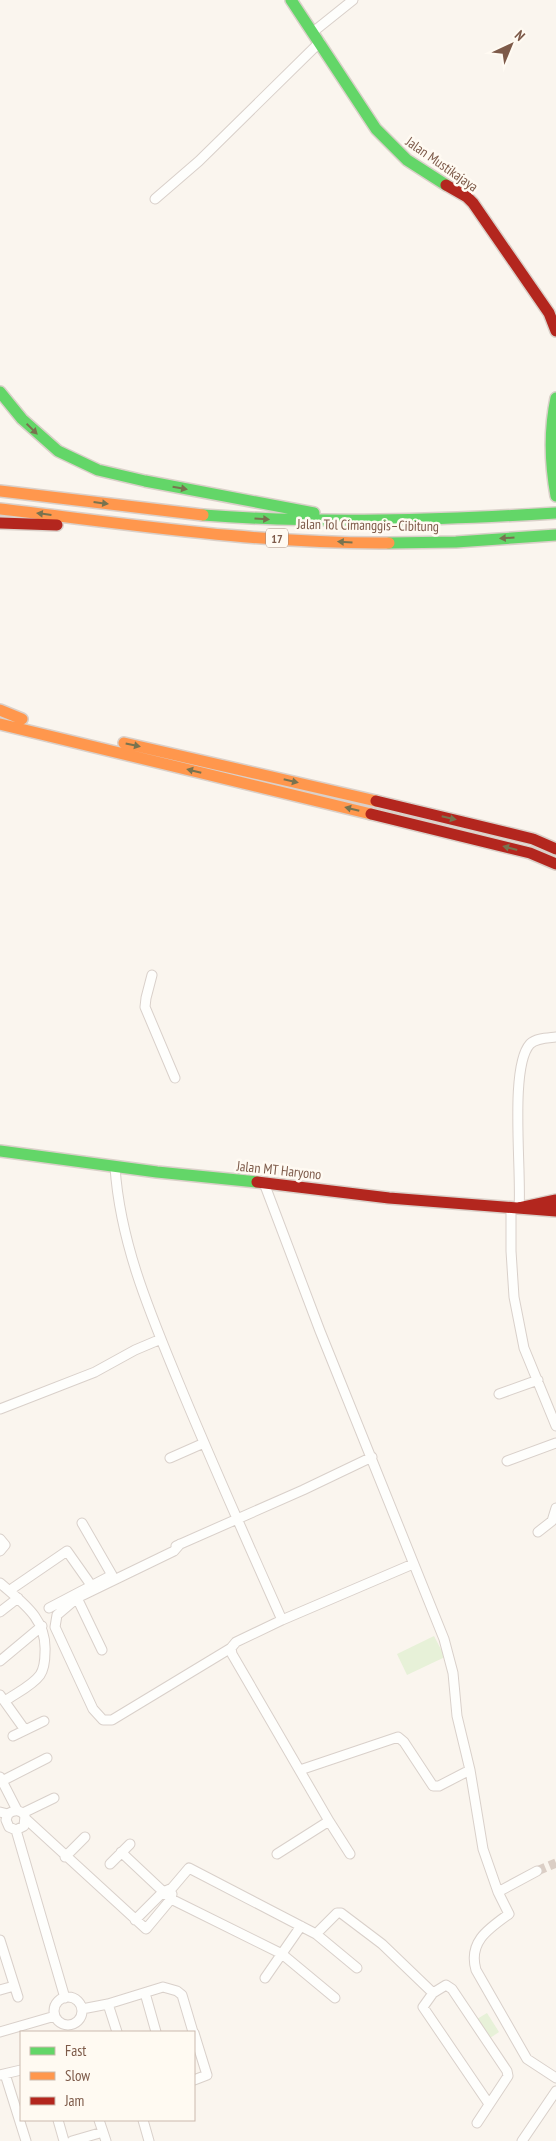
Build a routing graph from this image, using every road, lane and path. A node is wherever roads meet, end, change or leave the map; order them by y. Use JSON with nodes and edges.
{"nodes":[{"id":1,"x":290,"y":0,"type":"edge"},
{"id":2,"x":353,"y":0,"type":"edge"},
{"id":3,"x":313,"y":32,"type":"junction"},
{"id":4,"x":320,"y":42,"type":"junction"},
{"id":5,"x":154,"y":199,"type":"dead end"},
{"id":6,"x":556,"y":331,"type":"edge"},
{"id":7,"x":0,"y":392,"type":"edge"},
{"id":8,"x":556,"y":398,"type":"edge"},
{"id":9,"x":0,"y":491,"type":"edge"},
{"id":10,"x":556,"y":496,"type":"edge"},
{"id":11,"x":0,"y":509,"type":"edge"},
{"id":12,"x":556,"y":514,"type":"edge"},
{"id":13,"x":356,"y":522,"type":"junction"},
{"id":14,"x":0,"y":523,"type":"edge"},
{"id":15,"x":185,"y":530,"type":"junction"},
{"id":16,"x":556,"y":535,"type":"edge"},
{"id":17,"x":0,"y":710,"type":"edge"},
{"id":18,"x":0,"y":714,"type":"edge"},
{"id":19,"x":22,"y":719,"type":"junction"},
{"id":20,"x":0,"y":724,"type":"edge"},
{"id":21,"x":0,"y":731,"type":"edge"},
{"id":22,"x":62,"y":739,"type":"junction"},
{"id":23,"x":556,"y":849,"type":"edge"},
{"id":24,"x":556,"y":864,"type":"edge"},
{"id":25,"x":152,"y":975,"type":"dead end"},
{"id":26,"x":556,"y":1037,"type":"edge"},
{"id":27,"x":175,"y":1078,"type":"dead end"},
{"id":28,"x":0,"y":1151,"type":"edge"},
{"id":29,"x":115,"y":1167,"type":"junction"},
{"id":30,"x":264,"y":1183,"type":"junction"},
{"id":31,"x":556,"y":1200,"type":"edge"},
{"id":32,"x":515,"y":1208,"type":"junction"},
{"id":33,"x":556,"y":1212,"type":"edge"},
{"id":34,"x":161,"y":1339,"type":"junction"},
{"id":35,"x":538,"y":1380,"type":"junction"},
{"id":36,"x":499,"y":1394,"type":"dead end"},
{"id":37,"x":0,"y":1409,"type":"edge"},
{"id":38,"x":556,"y":1426,"type":"edge"},
{"id":39,"x":204,"y":1443,"type":"junction"},
{"id":40,"x":556,"y":1443,"type":"edge"},
{"id":41,"x":372,"y":1457,"type":"junction"},
{"id":42,"x":170,"y":1458,"type":"dead end"},
{"id":43,"x":507,"y":1461,"type":"dead end"},
{"id":44,"x":556,"y":1508,"type":"edge"},
{"id":45,"x":237,"y":1520,"type":"junction"},
{"id":46,"x":82,"y":1523,"type":"dead end"},
{"id":47,"x":538,"y":1532,"type":"dead end"},
{"id":48,"x":0,"y":1539,"type":"edge"},
{"id":49,"x":180,"y":1544,"type":"junction"},
{"id":50,"x":0,"y":1551,"type":"edge"},
{"id":51,"x":413,"y":1564,"type":"junction"},
{"id":52,"x":112,"y":1575,"type":"junction"},
{"id":53,"x":0,"y":1584,"type":"edge"},
{"id":54,"x":91,"y":1584,"type":"junction"},
{"id":55,"x":13,"y":1588,"type":"dead end"},
{"id":56,"x":18,"y":1598,"type":"junction"},
{"id":57,"x":77,"y":1598,"type":"junction"},
{"id":58,"x":49,"y":1608,"type":"dead end"},
{"id":59,"x":0,"y":1612,"type":"edge"},
{"id":60,"x":282,"y":1620,"type":"junction"},
{"id":61,"x":42,"y":1626,"type":"junction"},
{"id":62,"x":231,"y":1648,"type":"junction"},
{"id":63,"x":102,"y":1650,"type":"dead end"},
{"id":64,"x":0,"y":1661,"type":"edge"},
{"id":65,"x":2,"y":1698,"type":"edge"},
{"id":66,"x":44,"y":1721,"type":"dead end"},
{"id":67,"x":25,"y":1730,"type":"junction"},
{"id":68,"x":13,"y":1736,"type":"dead end"},
{"id":69,"x":47,"y":1758,"type":"dead end"},
{"id":70,"x":300,"y":1770,"type":"junction"},
{"id":71,"x":470,"y":1770,"type":"junction"},
{"id":72,"x":1,"y":1779,"type":"edge"},
{"id":73,"x":54,"y":1798,"type":"dead end"},
{"id":74,"x":22,"y":1814,"type":"junction"},
{"id":75,"x":4,"y":1815,"type":"edge"},
{"id":76,"x":328,"y":1821,"type":"junction"},
{"id":77,"x":16,"y":1830,"type":"junction"},
{"id":78,"x":85,"y":1837,"type":"dead end"},
{"id":79,"x":130,"y":1844,"type":"dead end"},
{"id":80,"x":121,"y":1852,"type":"junction"},
{"id":81,"x":277,"y":1854,"type":"dead end"},
{"id":82,"x":350,"y":1854,"type":"dead end"},
{"id":83,"x":65,"y":1857,"type":"junction"},
{"id":84,"x":110,"y":1864,"type":"dead end"},
{"id":85,"x":536,"y":1872,"type":"tunnel mouth"},
{"id":86,"x":168,"y":1890,"type":"junction"},
{"id":87,"x":498,"y":1892,"type":"junction"},
{"id":88,"x":171,"y":1899,"type":"junction"},
{"id":89,"x":135,"y":1920,"type":"junction"},
{"id":90,"x":301,"y":1926,"type":"junction"},
{"id":91,"x":316,"y":1934,"type":"junction"},
{"id":92,"x":0,"y":1940,"type":"edge"},
{"id":93,"x":1,"y":1950,"type":"edge"},
{"id":94,"x":282,"y":1954,"type":"junction"},
{"id":95,"x":357,"y":1968,"type":"dead end"},
{"id":96,"x":265,"y":1978,"type":"dead end"},
{"id":97,"x":14,"y":1986,"type":"junction"},
{"id":98,"x":0,"y":1990,"type":"edge"},
{"id":99,"x":145,"y":1993,"type":"junction"},
{"id":100,"x":433,"y":1993,"type":"junction"},
{"id":101,"x":18,"y":1998,"type":"dead end"},
{"id":102,"x":65,"y":1998,"type":"junction"},
{"id":103,"x":335,"y":1998,"type":"dead end"},
{"id":104,"x":108,"y":2004,"type":"junction"},
{"id":105,"x":82,"y":2009,"type":"junction"},
{"id":106,"x":55,"y":2016,"type":"junction"},
{"id":107,"x":72,"y":2029,"type":"edge"},
{"id":108,"x":117,"y":2031,"type":"edge"},
{"id":109,"x":156,"y":2031,"type":"edge"},
{"id":110,"x":193,"y":2031,"type":"edge"},
{"id":111,"x":0,"y":2032,"type":"edge"},
{"id":112,"x":195,"y":2036,"type":"edge"},
{"id":113,"x":20,"y":2070,"type":"edge"},
{"id":114,"x":2,"y":2075,"type":"edge"},
{"id":115,"x":556,"y":2078,"type":"edge"},
{"id":116,"x":195,"y":2080,"type":"edge"},
{"id":117,"x":556,"y":2091,"type":"edge"},
{"id":118,"x":489,"y":2104,"type":"junction"},
{"id":119,"x":58,"y":2121,"type":"edge"},
{"id":120,"x":99,"y":2121,"type":"edge"},
{"id":121,"x":143,"y":2121,"type":"edge"},
{"id":122,"x":477,"y":2123,"type":"dead end"},
{"id":123,"x":102,"y":2132,"type":"junction"},
{"id":124,"x":26,"y":2141,"type":"edge"},
{"id":125,"x":64,"y":2141,"type":"edge"},
{"id":126,"x":72,"y":2141,"type":"edge"},
{"id":127,"x":106,"y":2141,"type":"edge"},
{"id":128,"x":149,"y":2141,"type":"edge"},
{"id":129,"x":522,"y":2141,"type":"edge"}],
"edges":[{"from":1,"to":3,"type":"main road","name":"Jalan Mustikajaya"},
{"from":2,"to":3,"type":"street"},
{"from":3,"to":4,"type":"main road","name":"Jalan Mustikajaya"},
{"from":4,"to":5,"type":"street"},
{"from":4,"to":6,"type":"main road","name":"Jalan Mustikajaya"},
{"from":7,"to":13,"type":"main road","one_way":true},
{"from":8,"to":10,"type":"main road"},
{"from":9,"to":13,"type":"main road","name":"Jalan Tol Cimanggis–Cibitung","number":"17","one_way":true},
{"from":15,"to":11,"type":"main road","name":"Jalan Tol Cimanggis–Cibitung","number":"17","one_way":true},
{"from":12,"to":13,"type":"main road","name":"Jalan Tol Cimanggis–Cibitung","number":"17"},
{"from":14,"to":15,"type":"main road"},
{"from":16,"to":15,"type":"main road","name":"Jalan Tol Cimanggis–Cibitung","number":"17","one_way":true},
{"from":17,"to":19,"type":"main road"},
{"from":18,"to":19,"type":"main road"},
{"from":19,"to":23,"type":"main road","one_way":true},
{"from":20,"to":22,"type":"main road"},
{"from":21,"to":22,"type":"main road"},
{"from":24,"to":22,"type":"main road","one_way":true},
{"from":25,"to":27,"type":"street"},
{"from":26,"to":32,"type":"street"},
{"from":28,"to":29,"type":"main road","name":"Jalan MT Haryono"},
{"from":29,"to":30,"type":"main road","name":"Jalan MT Haryono"},
{"from":29,"to":34,"type":"street"},
{"from":30,"to":32,"type":"main road","name":"Jalan MT Haryono"},
{"from":30,"to":41,"type":"street"},
{"from":31,"to":32,"type":"main road"},
{"from":32,"to":33,"type":"main road","name":"Jalan MT Haryono"},
{"from":32,"to":35,"type":"street"},
{"from":34,"to":37,"type":"street"},
{"from":34,"to":39,"type":"street"},
{"from":35,"to":36,"type":"street"},
{"from":35,"to":38,"type":"street"},
{"from":39,"to":42,"type":"street"},
{"from":39,"to":45,"type":"street"},
{"from":40,"to":43,"type":"street"},
{"from":41,"to":45,"type":"street"},
{"from":41,"to":51,"type":"street"},
{"from":44,"to":47,"type":"street"},
{"from":45,"to":49,"type":"street"},
{"from":45,"to":60,"type":"street"},
{"from":46,"to":52,"type":"street"},
{"from":48,"to":50,"type":"street"},
{"from":49,"to":52,"type":"street"},
{"from":49,"to":57,"type":"street"},
{"from":51,"to":60,"type":"street"},
{"from":51,"to":71,"type":"street"},
{"from":52,"to":54,"type":"street"},
{"from":53,"to":56,"type":"street"},
{"from":54,"to":55,"type":"street"},
{"from":54,"to":58,"type":"street"},
{"from":56,"to":59,"type":"street"},
{"from":56,"to":61,"type":"street"},
{"from":57,"to":62,"type":"street"},
{"from":57,"to":63,"type":"street"},
{"from":60,"to":62,"type":"street"},
{"from":61,"to":64,"type":"street"},
{"from":61,"to":65,"type":"street"},
{"from":62,"to":70,"type":"street"},
{"from":65,"to":67,"type":"street"},
{"from":66,"to":67,"type":"street"},
{"from":67,"to":68,"type":"street"},
{"from":69,"to":72,"type":"street"},
{"from":70,"to":71,"type":"street"},
{"from":70,"to":76,"type":"street"},
{"from":71,"to":87,"type":"street"},
{"from":72,"to":74,"type":"street"},
{"from":73,"to":74,"type":"street"},
{"from":74,"to":75,"type":"street"},
{"from":74,"to":77,"type":"street"},
{"from":74,"to":83,"type":"street"},
{"from":75,"to":77,"type":"street"},
{"from":76,"to":81,"type":"street"},
{"from":76,"to":82,"type":"street"},
{"from":77,"to":102,"type":"street"},
{"from":78,"to":83,"type":"street"},
{"from":79,"to":80,"type":"street"},
{"from":80,"to":84,"type":"street"},
{"from":80,"to":86,"type":"street"},
{"from":83,"to":89,"type":"street"},
{"from":85,"to":87,"type":"street"},
{"from":86,"to":88,"type":"street"},
{"from":86,"to":89,"type":"street"},
{"from":86,"to":90,"type":"street"},
{"from":87,"to":115,"type":"street"},
{"from":88,"to":89,"type":"street"},
{"from":88,"to":94,"type":"street"},
{"from":90,"to":91,"type":"street"},
{"from":90,"to":94,"type":"street"},
{"from":91,"to":95,"type":"street"},
{"from":91,"to":100,"type":"street"},
{"from":92,"to":93,"type":"street"},
{"from":93,"to":97,"type":"street"},
{"from":94,"to":96,"type":"street"},
{"from":94,"to":103,"type":"street"},
{"from":97,"to":98,"type":"street"},
{"from":97,"to":101,"type":"street"},
{"from":99,"to":104,"type":"street"},
{"from":99,"to":109,"type":"street"},
{"from":99,"to":110,"type":"street"},
{"from":100,"to":118,"type":"street"},
{"from":100,"to":118,"type":"street"},
{"from":102,"to":105,"type":"street"},
{"from":102,"to":106,"type":"street"},
{"from":104,"to":105,"type":"street"},
{"from":104,"to":108,"type":"street"},
{"from":105,"to":107,"type":"street"},
{"from":106,"to":107,"type":"street"},
{"from":106,"to":111,"type":"street"},
{"from":112,"to":116,"type":"street"},
{"from":113,"to":114,"type":"street"},
{"from":114,"to":124,"type":"street"},
{"from":117,"to":129,"type":"street"},
{"from":118,"to":122,"type":"street"},
{"from":119,"to":125,"type":"street"},
{"from":120,"to":123,"type":"street"},
{"from":121,"to":128,"type":"street"},
{"from":123,"to":126,"type":"street"},
{"from":123,"to":127,"type":"street"}]}
